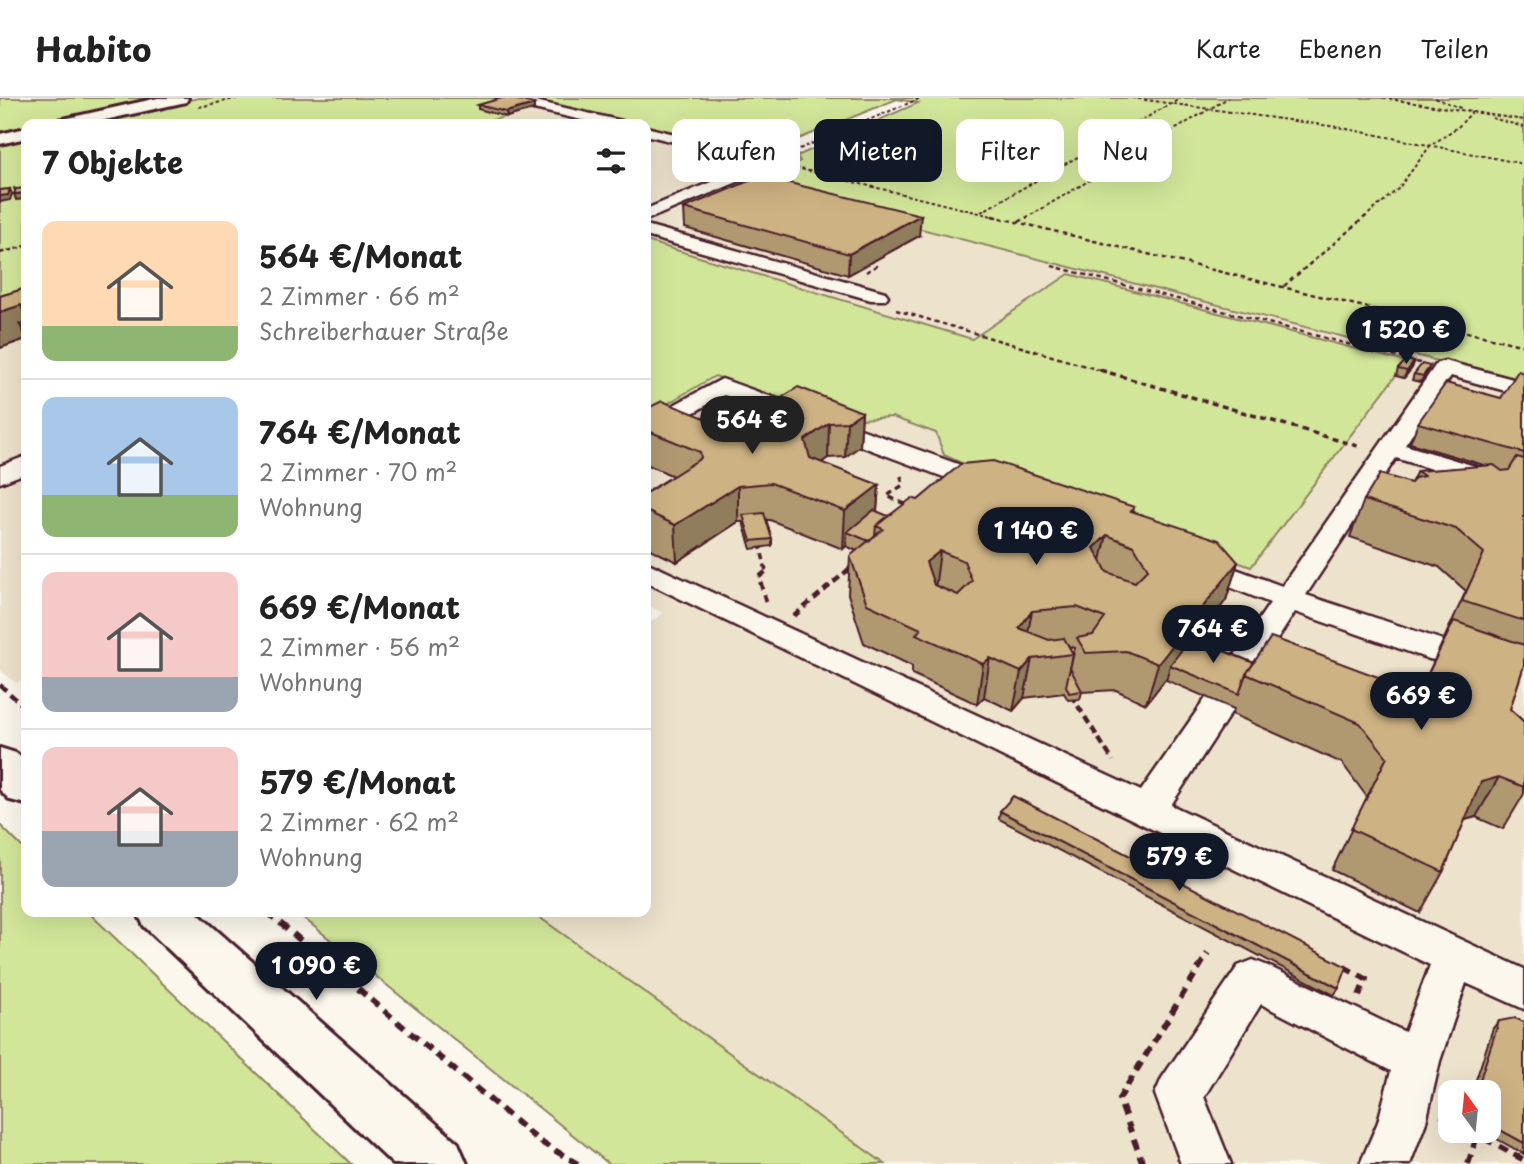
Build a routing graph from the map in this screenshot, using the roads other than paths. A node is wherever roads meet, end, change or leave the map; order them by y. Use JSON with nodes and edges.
{"nodes":[{"id":1,"x":180,"y":98,"type":"edge"},
{"id":2,"x":504,"y":98,"type":"edge"},
{"id":3,"x":87,"y":119,"type":"edge"},
{"id":4,"x":595,"y":119,"type":"edge"},
{"id":5,"x":651,"y":132,"type":"edge"},
{"id":6,"x":21,"y":134,"type":"edge"},
{"id":7,"x":0,"y":139,"type":"edge"},
{"id":8,"x":651,"y":213,"type":"edge"},
{"id":9,"x":651,"y":231,"type":"edge"},
{"id":10,"x":878,"y":296,"type":"dead end"},
{"id":11,"x":1524,"y":389,"type":"edge"},
{"id":12,"x":651,"y":426,"type":"edge"},
{"id":13,"x":1387,"y":451,"type":"junction"},
{"id":14,"x":21,"y":466,"type":"edge"},
{"id":15,"x":0,"y":475,"type":"edge"},
{"id":16,"x":1524,"y":490,"type":"edge"},
{"id":17,"x":1022,"y":497,"type":"edge"},
{"id":18,"x":1162,"y":550,"type":"edge"},
{"id":19,"x":651,"y":573,"type":"edge"},
{"id":20,"x":1288,"y":599,"type":"junction"},
{"id":21,"x":1443,"y":652,"type":"edge"},
{"id":22,"x":0,"y":764,"type":"edge"},
{"id":23,"x":21,"y":783,"type":"edge"},
{"id":24,"x":1146,"y":812,"type":"junction"},
{"id":25,"x":167,"y":917,"type":"edge"},
{"id":26,"x":1454,"y":957,"type":"junction"},
{"id":27,"x":1524,"y":990,"type":"edge"},
{"id":28,"x":1417,"y":1061,"type":"junction"},
{"id":29,"x":437,"y":1164,"type":"edge"},
{"id":30,"x":1206,"y":1164,"type":"edge"},
{"id":31,"x":1385,"y":1164,"type":"edge"}],
"edges":[{"from":1,"to":3,"type":"main road"},
{"from":2,"to":4,"type":"street"},
{"from":5,"to":8,"type":"street"},
{"from":6,"to":7,"type":"main road"},
{"from":9,"to":10,"type":"street"},
{"from":11,"to":13,"type":"street"},
{"from":12,"to":17,"type":"street"},
{"from":13,"to":16,"type":"street"},
{"from":13,"to":20,"type":"street"},
{"from":14,"to":15,"type":"street"},
{"from":18,"to":20,"type":"street"},
{"from":19,"to":24,"type":"street"},
{"from":20,"to":21,"type":"street"},
{"from":20,"to":24,"type":"street"},
{"from":22,"to":23,"type":"main road"},
{"from":24,"to":26,"type":"street"},
{"from":25,"to":29,"type":"main road"},
{"from":26,"to":27,"type":"street"},
{"from":26,"to":28,"type":"street"},
{"from":28,"to":30,"type":"street"},
{"from":28,"to":31,"type":"street"}]}
